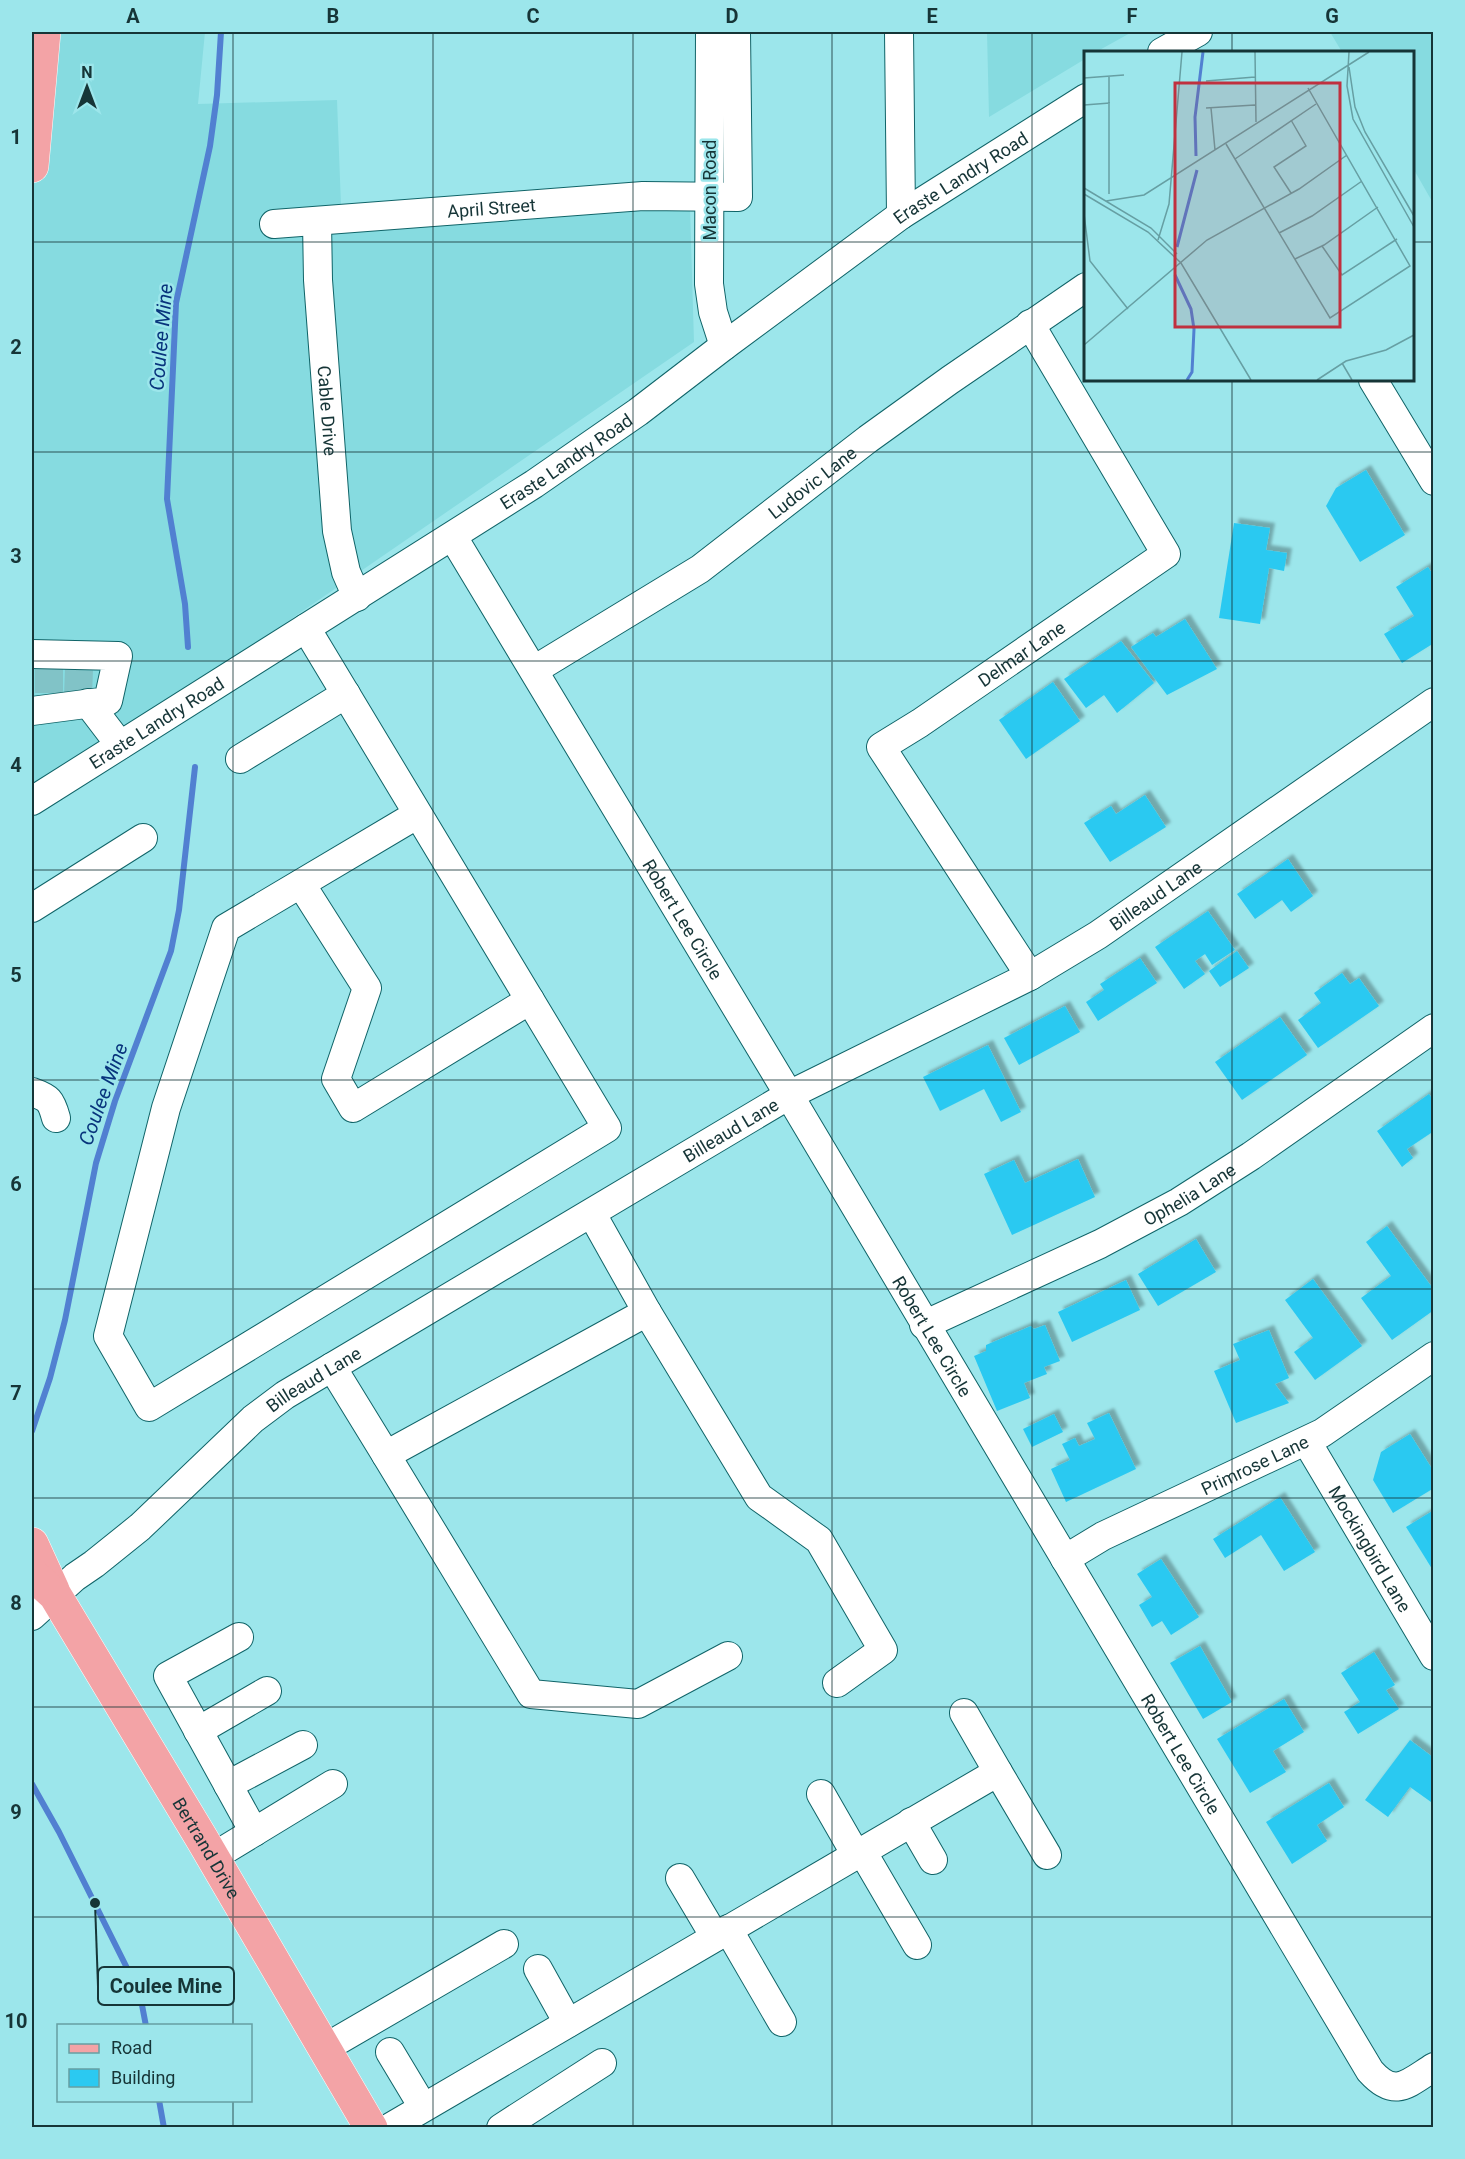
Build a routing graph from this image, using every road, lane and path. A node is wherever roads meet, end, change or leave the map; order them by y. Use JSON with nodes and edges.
{"nodes":[{"id":1,"x":44,"y":32,"type":"edge"},
{"id":2,"x":710,"y":32,"type":"edge"},
{"id":3,"x":736,"y":32,"type":"edge"},
{"id":4,"x":899,"y":32,"type":"edge"},
{"id":5,"x":1084,"y":99,"type":"edge"},
{"id":6,"x":32,"y":166,"type":"edge"},
{"id":7,"x":709,"y":197,"type":"junction"},
{"id":8,"x":901,"y":215,"type":"junction"},
{"id":9,"x":317,"y":222,"type":"junction"},
{"id":10,"x":274,"y":224,"type":"dead end"},
{"id":11,"x":1084,"y":288,"type":"edge"},
{"id":12,"x":1030,"y":324,"type":"junction"},
{"id":13,"x":724,"y":346,"type":"junction"},
{"id":14,"x":1374,"y":381,"type":"edge"},
{"id":15,"x":1434,"y":481,"type":"edge"},
{"id":16,"x":453,"y":537,"type":"junction"},
{"id":17,"x":357,"y":597,"type":"junction"},
{"id":18,"x":306,"y":628,"type":"junction"},
{"id":19,"x":534,"y":670,"type":"junction"},
{"id":20,"x":43,"y":681,"type":"edge"},
{"id":21,"x":80,"y":686,"type":"junction"},
{"id":22,"x":346,"y":694,"type":"junction"},
{"id":23,"x":1434,"y":702,"type":"edge"},
{"id":24,"x":120,"y":745,"type":"junction"},
{"id":25,"x":240,"y":759,"type":"dead end"},
{"id":26,"x":32,"y":801,"type":"edge"},
{"id":27,"x":418,"y":814,"type":"junction"},
{"id":28,"x":143,"y":838,"type":"dead end"},
{"id":29,"x":301,"y":884,"type":"junction"},
{"id":30,"x":32,"y":908,"type":"edge"},
{"id":31,"x":1030,"y":976,"type":"junction"},
{"id":32,"x":530,"y":1000,"type":"junction"},
{"id":33,"x":1434,"y":1028,"type":"edge"},
{"id":34,"x":32,"y":1092,"type":"edge"},
{"id":35,"x":789,"y":1095,"type":"junction"},
{"id":36,"x":56,"y":1118,"type":"dead end"},
{"id":37,"x":592,"y":1214,"type":"junction"},
{"id":38,"x":647,"y":1311,"type":"junction"},
{"id":39,"x":924,"y":1325,"type":"junction"},
{"id":40,"x":1434,"y":1356,"type":"edge"},
{"id":41,"x":332,"y":1367,"type":"junction"},
{"id":42,"x":1307,"y":1442,"type":"junction"},
{"id":43,"x":386,"y":1455,"type":"junction"},
{"id":44,"x":32,"y":1544,"type":"edge"},
{"id":45,"x":1065,"y":1559,"type":"junction"},
{"id":46,"x":39,"y":1595,"type":"edge"},
{"id":47,"x":239,"y":1636,"type":"dead end"},
{"id":48,"x":728,"y":1656,"type":"dead end"},
{"id":49,"x":1434,"y":1656,"type":"edge"},
{"id":50,"x":837,"y":1683,"type":"dead end"},
{"id":51,"x":267,"y":1691,"type":"dead end"},
{"id":52,"x":964,"y":1713,"type":"dead end"},
{"id":53,"x":198,"y":1731,"type":"junction"},
{"id":54,"x":303,"y":1745,"type":"dead end"},
{"id":55,"x":998,"y":1772,"type":"junction"},
{"id":56,"x":228,"y":1785,"type":"junction"},
{"id":57,"x":333,"y":1785,"type":"dead end"},
{"id":58,"x":821,"y":1794,"type":"dead end"},
{"id":59,"x":911,"y":1822,"type":"junction"},
{"id":60,"x":254,"y":1832,"type":"junction"},
{"id":61,"x":859,"y":1853,"type":"junction"},
{"id":62,"x":1047,"y":1855,"type":"dead end"},
{"id":63,"x":213,"y":1857,"type":"junction"},
{"id":64,"x":933,"y":1860,"type":"dead end"},
{"id":65,"x":680,"y":1878,"type":"dead end"},
{"id":66,"x":722,"y":1933,"type":"junction"},
{"id":67,"x":504,"y":1944,"type":"dead end"},
{"id":68,"x":917,"y":1945,"type":"dead end"},
{"id":69,"x":538,"y":1969,"type":"dead end"},
{"id":70,"x":782,"y":2022,"type":"dead end"},
{"id":71,"x":568,"y":2023,"type":"junction"},
{"id":72,"x":325,"y":2048,"type":"junction"},
{"id":73,"x":390,"y":2052,"type":"dead end"},
{"id":74,"x":602,"y":2063,"type":"dead end"},
{"id":75,"x":1434,"y":2067,"type":"edge"},
{"id":76,"x":423,"y":2107,"type":"junction"},
{"id":77,"x":371,"y":2127,"type":"edge"},
{"id":78,"x":389,"y":2127,"type":"edge"},
{"id":79,"x":501,"y":2127,"type":"edge"}],
"edges":[{"from":1,"to":6,"type":"main road"},
{"from":2,"to":7,"type":"street","name":"Macon Road"},
{"from":3,"to":7,"type":"street","name":"April Street"},
{"from":4,"to":8,"type":"street"},
{"from":5,"to":8,"type":"street","name":"Eraste Landry Road"},
{"from":7,"to":9,"type":"street","name":"April Street"},
{"from":7,"to":13,"type":"street","name":"Macon Road"},
{"from":8,"to":13,"type":"street","name":"Eraste Landry Road"},
{"from":9,"to":10,"type":"street","name":"April Street"},
{"from":9,"to":17,"type":"street","name":"Cable Drive"},
{"from":11,"to":12,"type":"street","name":"Ludovic Lane"},
{"from":12,"to":19,"type":"street","name":"Ludovic Lane"},
{"from":12,"to":31,"type":"street","name":"Delmar Lane"},
{"from":13,"to":16,"type":"street","name":"Eraste Landry Road"},
{"from":14,"to":15,"type":"street"},
{"from":16,"to":17,"type":"street","name":"Eraste Landry Road"},
{"from":16,"to":19,"type":"street","name":"Robert Lee Circle"},
{"from":17,"to":18,"type":"street","name":"Eraste Landry Road"},
{"from":18,"to":22,"type":"street"},
{"from":18,"to":24,"type":"street","name":"Eraste Landry Road"},
{"from":19,"to":35,"type":"street","name":"Robert Lee Circle"},
{"from":20,"to":21,"type":"street"},
{"from":20,"to":21,"type":"street"},
{"from":21,"to":24,"type":"street"},
{"from":22,"to":25,"type":"street"},
{"from":22,"to":27,"type":"street"},
{"from":23,"to":31,"type":"street","name":"Billeaud Lane"},
{"from":24,"to":26,"type":"street","name":"Eraste Landry Road"},
{"from":27,"to":29,"type":"street"},
{"from":27,"to":32,"type":"street"},
{"from":28,"to":30,"type":"street"},
{"from":29,"to":32,"type":"street"},
{"from":29,"to":32,"type":"street"},
{"from":31,"to":35,"type":"street","name":"Billeaud Lane"},
{"from":33,"to":39,"type":"street","name":"Ophelia Lane"},
{"from":34,"to":36,"type":"street"},
{"from":35,"to":37,"type":"street","name":"Billeaud Lane"},
{"from":35,"to":39,"type":"street","name":"Robert Lee Circle"},
{"from":37,"to":38,"type":"street"},
{"from":37,"to":41,"type":"street","name":"Billeaud Lane"},
{"from":38,"to":43,"type":"street"},
{"from":38,"to":50,"type":"street"},
{"from":39,"to":45,"type":"street","name":"Robert Lee Circle"},
{"from":40,"to":42,"type":"street","name":"Primrose Lane"},
{"from":41,"to":43,"type":"street"},
{"from":41,"to":46,"type":"street","name":"Billeaud Lane"},
{"from":42,"to":45,"type":"street","name":"Primrose Lane"},
{"from":42,"to":49,"type":"street","name":"Mockingbird Lane"},
{"from":43,"to":48,"type":"street"},
{"from":44,"to":46,"type":"main road","name":"Bertrand Drive"},
{"from":45,"to":75,"type":"street","name":"Robert Lee Circle"},
{"from":46,"to":63,"type":"main road","name":"Bertrand Drive"},
{"from":47,"to":53,"type":"street"},
{"from":51,"to":53,"type":"street"},
{"from":52,"to":55,"type":"street"},
{"from":53,"to":56,"type":"street"},
{"from":54,"to":56,"type":"street"},
{"from":55,"to":59,"type":"street"},
{"from":55,"to":62,"type":"street"},
{"from":56,"to":60,"type":"street"},
{"from":57,"to":60,"type":"street"},
{"from":58,"to":61,"type":"street"},
{"from":59,"to":61,"type":"street"},
{"from":59,"to":64,"type":"street"},
{"from":60,"to":63,"type":"street"},
{"from":61,"to":66,"type":"street"},
{"from":61,"to":68,"type":"street"},
{"from":63,"to":72,"type":"main road","name":"Bertrand Drive"},
{"from":65,"to":66,"type":"street"},
{"from":66,"to":70,"type":"street"},
{"from":66,"to":71,"type":"street"},
{"from":67,"to":72,"type":"street"},
{"from":69,"to":71,"type":"street"},
{"from":71,"to":76,"type":"street"},
{"from":72,"to":77,"type":"main road","name":"Bertrand Drive"},
{"from":73,"to":76,"type":"street"},
{"from":74,"to":79,"type":"street"},
{"from":76,"to":78,"type":"street"}]}
